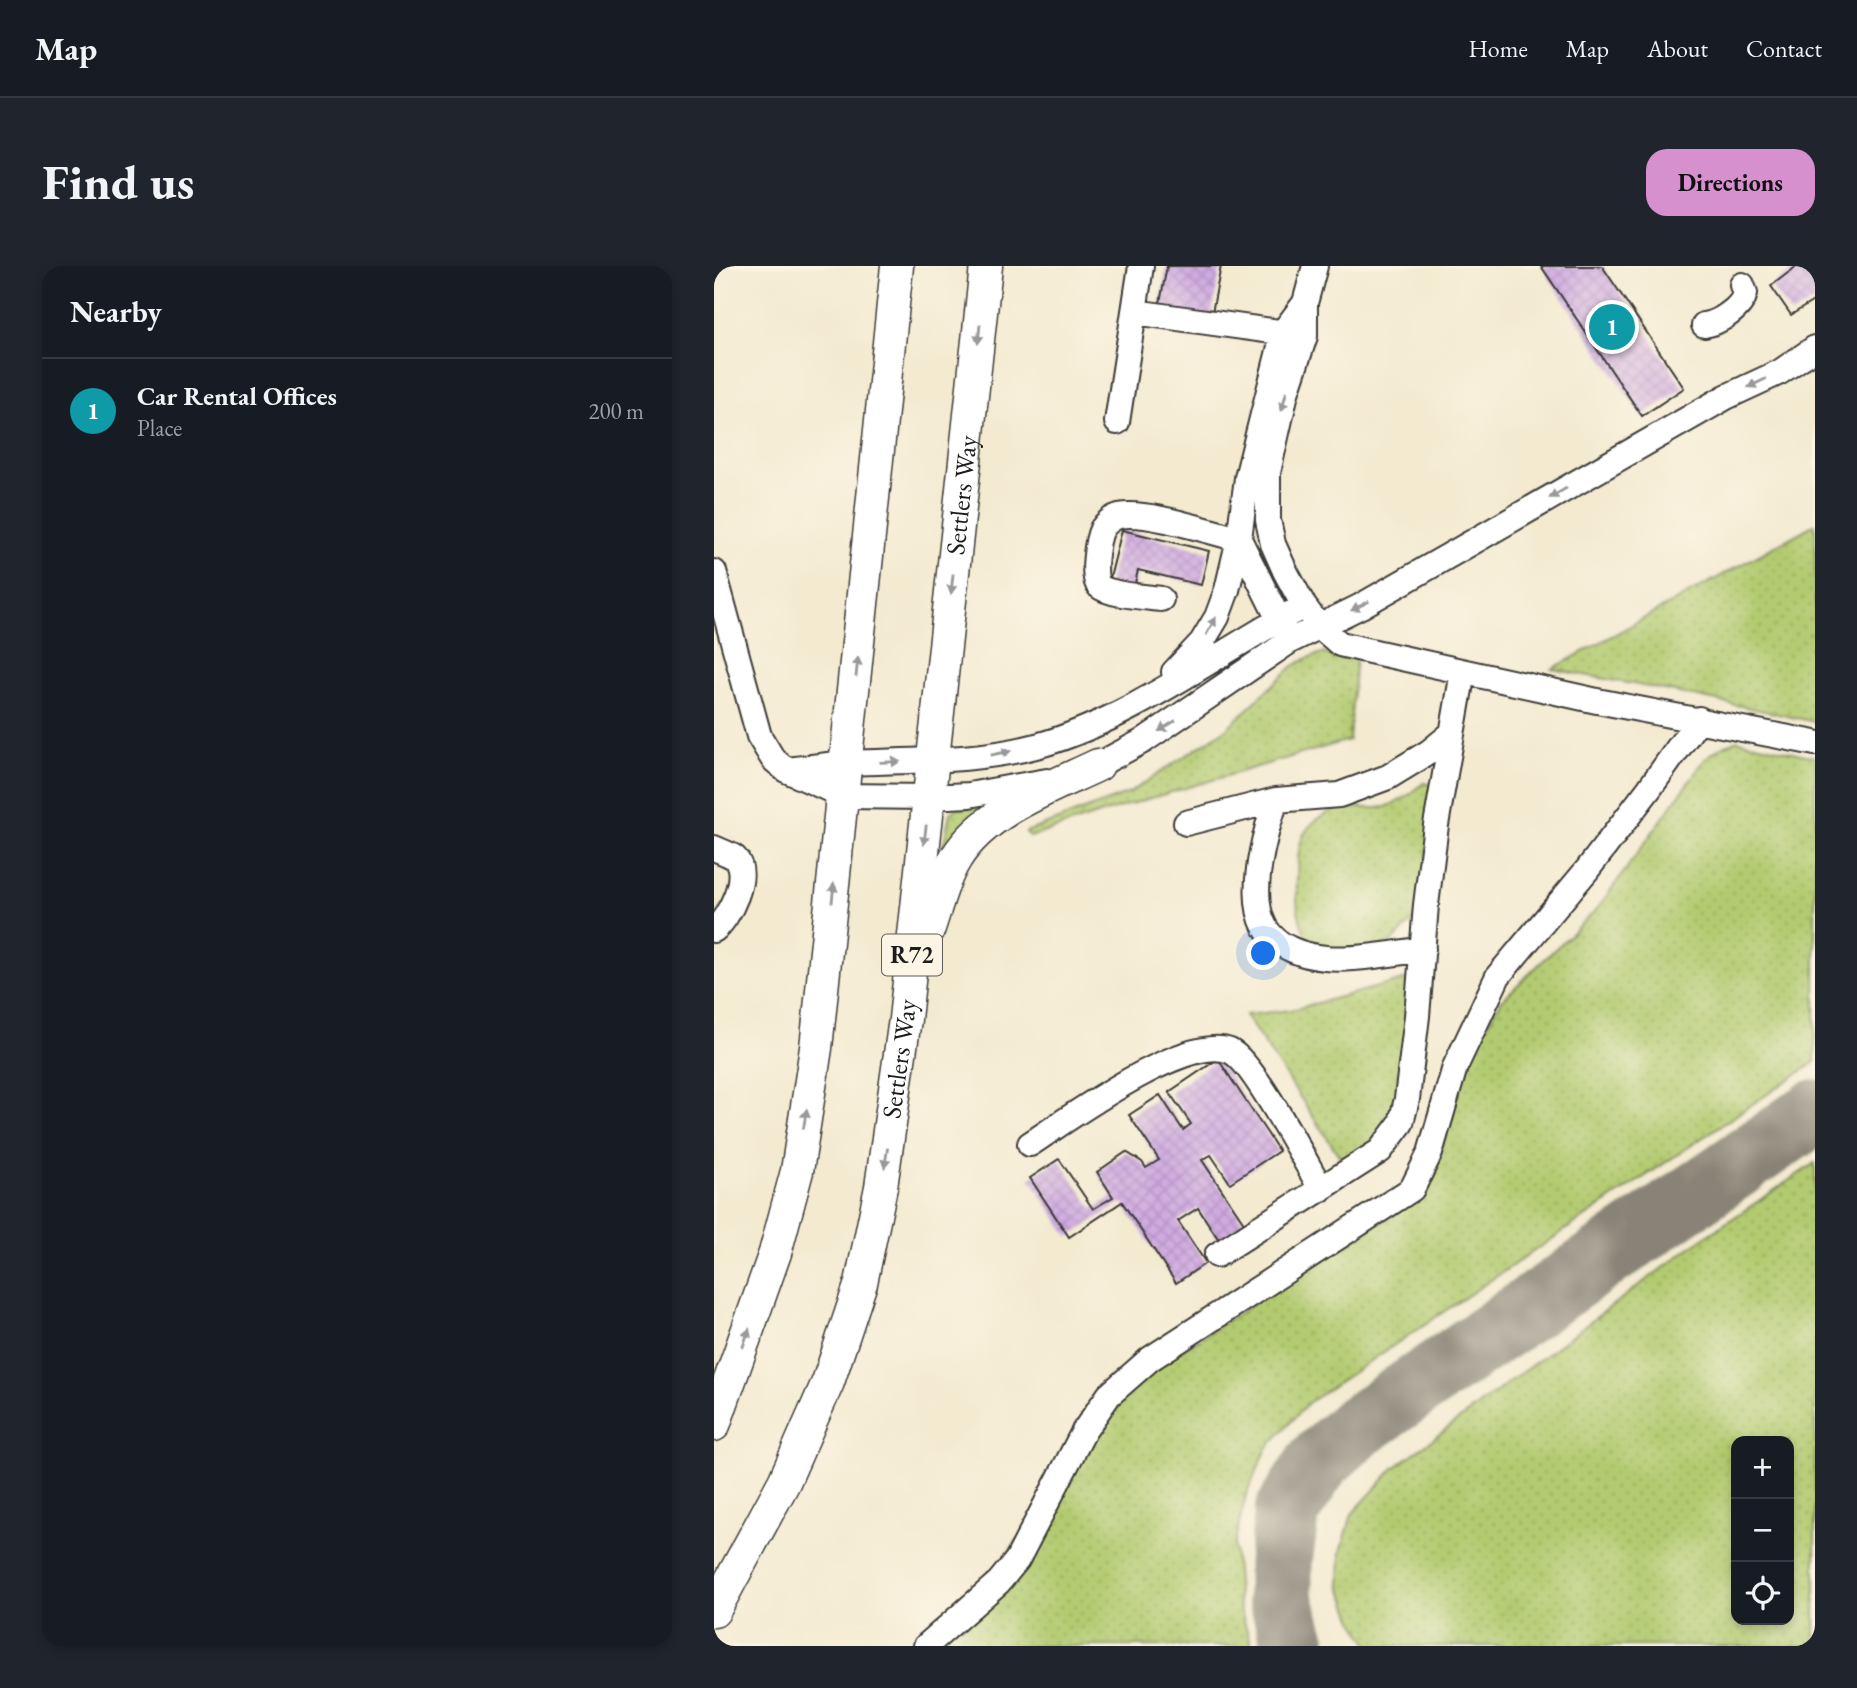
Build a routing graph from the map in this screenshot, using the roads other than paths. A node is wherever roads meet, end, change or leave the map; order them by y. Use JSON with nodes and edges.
{"nodes":[{"id":1,"x":897,"y":266,"type":"edge"},
{"id":2,"x":986,"y":266,"type":"edge"},
{"id":3,"x":1141,"y":266,"type":"edge"},
{"id":4,"x":1315,"y":266,"type":"edge"},
{"id":5,"x":1742,"y":285,"type":"dead end"},
{"id":6,"x":1134,"y":312,"type":"junction"},
{"id":7,"x":1704,"y":325,"type":"dead end"},
{"id":8,"x":1295,"y":333,"type":"junction"},
{"id":9,"x":1815,"y":348,"type":"edge"},
{"id":10,"x":1117,"y":422,"type":"dead end"},
{"id":11,"x":1239,"y":539,"type":"junction"},
{"id":12,"x":714,"y":572,"type":"edge"},
{"id":13,"x":1161,"y":599,"type":"dead end"},
{"id":14,"x":718,"y":606,"type":"edge"},
{"id":15,"x":1311,"y":615,"type":"junction"},
{"id":16,"x":1284,"y":630,"type":"junction"},
{"id":17,"x":724,"y":651,"type":"edge"},
{"id":18,"x":1463,"y":672,"type":"junction"},
{"id":19,"x":1151,"y":695,"type":"junction"},
{"id":20,"x":1699,"y":719,"type":"junction"},
{"id":21,"x":1451,"y":734,"type":"junction"},
{"id":22,"x":1815,"y":743,"type":"edge"},
{"id":23,"x":933,"y":761,"type":"junction"},
{"id":24,"x":847,"y":763,"type":"junction"},
{"id":25,"x":1098,"y":765,"type":"junction"},
{"id":26,"x":786,"y":770,"type":"junction"},
{"id":27,"x":844,"y":796,"type":"junction"},
{"id":28,"x":929,"y":797,"type":"junction"},
{"id":29,"x":1276,"y":800,"type":"junction"},
{"id":30,"x":1186,"y":823,"type":"dead end"},
{"id":31,"x":714,"y":848,"type":"edge"},
{"id":32,"x":714,"y":930,"type":"edge"},
{"id":33,"x":1423,"y":949,"type":"junction"},
{"id":34,"x":905,"y":1020,"type":"junction"},
{"id":35,"x":1030,"y":1144,"type":"dead end"},
{"id":36,"x":1321,"y":1189,"type":"junction"},
{"id":37,"x":1217,"y":1255,"type":"dead end"},
{"id":38,"x":714,"y":1425,"type":"edge"},
{"id":39,"x":714,"y":1611,"type":"edge"},
{"id":40,"x":926,"y":1646,"type":"edge"}],
"edges":[{"from":24,"to":1,"type":"main road","one_way":true},
{"from":2,"to":23,"type":"main road","name":"Settlers Way","number":"R72","one_way":true},
{"from":3,"to":6,"type":"street"},
{"from":4,"to":8,"type":"street"},
{"from":5,"to":7,"type":"street"},
{"from":6,"to":8,"type":"street"},
{"from":6,"to":10,"type":"street"},
{"from":8,"to":11,"type":"street"},
{"from":8,"to":15,"type":"street","one_way":true},
{"from":9,"to":15,"type":"street","one_way":true},
{"from":11,"to":13,"type":"street"},
{"from":11,"to":16,"type":"street"},
{"from":19,"to":11,"type":"street","one_way":true},
{"from":12,"to":14,"type":"street"},
{"from":14,"to":17,"type":"street"},
{"from":15,"to":16,"type":"street"},
{"from":15,"to":18,"type":"street"},
{"from":16,"to":19,"type":"street"},
{"from":16,"to":25,"type":"street","one_way":true},
{"from":17,"to":26,"type":"street"},
{"from":18,"to":20,"type":"street"},
{"from":18,"to":21,"type":"street"},
{"from":23,"to":19,"type":"street","one_way":true},
{"from":20,"to":22,"type":"street"},
{"from":20,"to":40,"type":"street"},
{"from":21,"to":29,"type":"street"},
{"from":21,"to":33,"type":"street"},
{"from":24,"to":23,"type":"street","one_way":true},
{"from":23,"to":28,"type":"main road","name":"Settlers Way","number":"R72"},
{"from":24,"to":26,"type":"street"},
{"from":24,"to":27,"type":"main road"},
{"from":25,"to":28,"type":"street"},
{"from":25,"to":34,"type":"main road"},
{"from":26,"to":27,"type":"street"},
{"from":27,"to":28,"type":"street"},
{"from":38,"to":27,"type":"main road","one_way":true},
{"from":28,"to":34,"type":"main road","name":"Settlers Way","number":"R72","one_way":true},
{"from":29,"to":30,"type":"street"},
{"from":29,"to":33,"type":"street"},
{"from":31,"to":32,"type":"street"},
{"from":33,"to":36,"type":"street"},
{"from":34,"to":39,"type":"main road","name":"Settlers Way","number":"R72","one_way":true},
{"from":35,"to":36,"type":"street"},
{"from":36,"to":37,"type":"street"}]}
